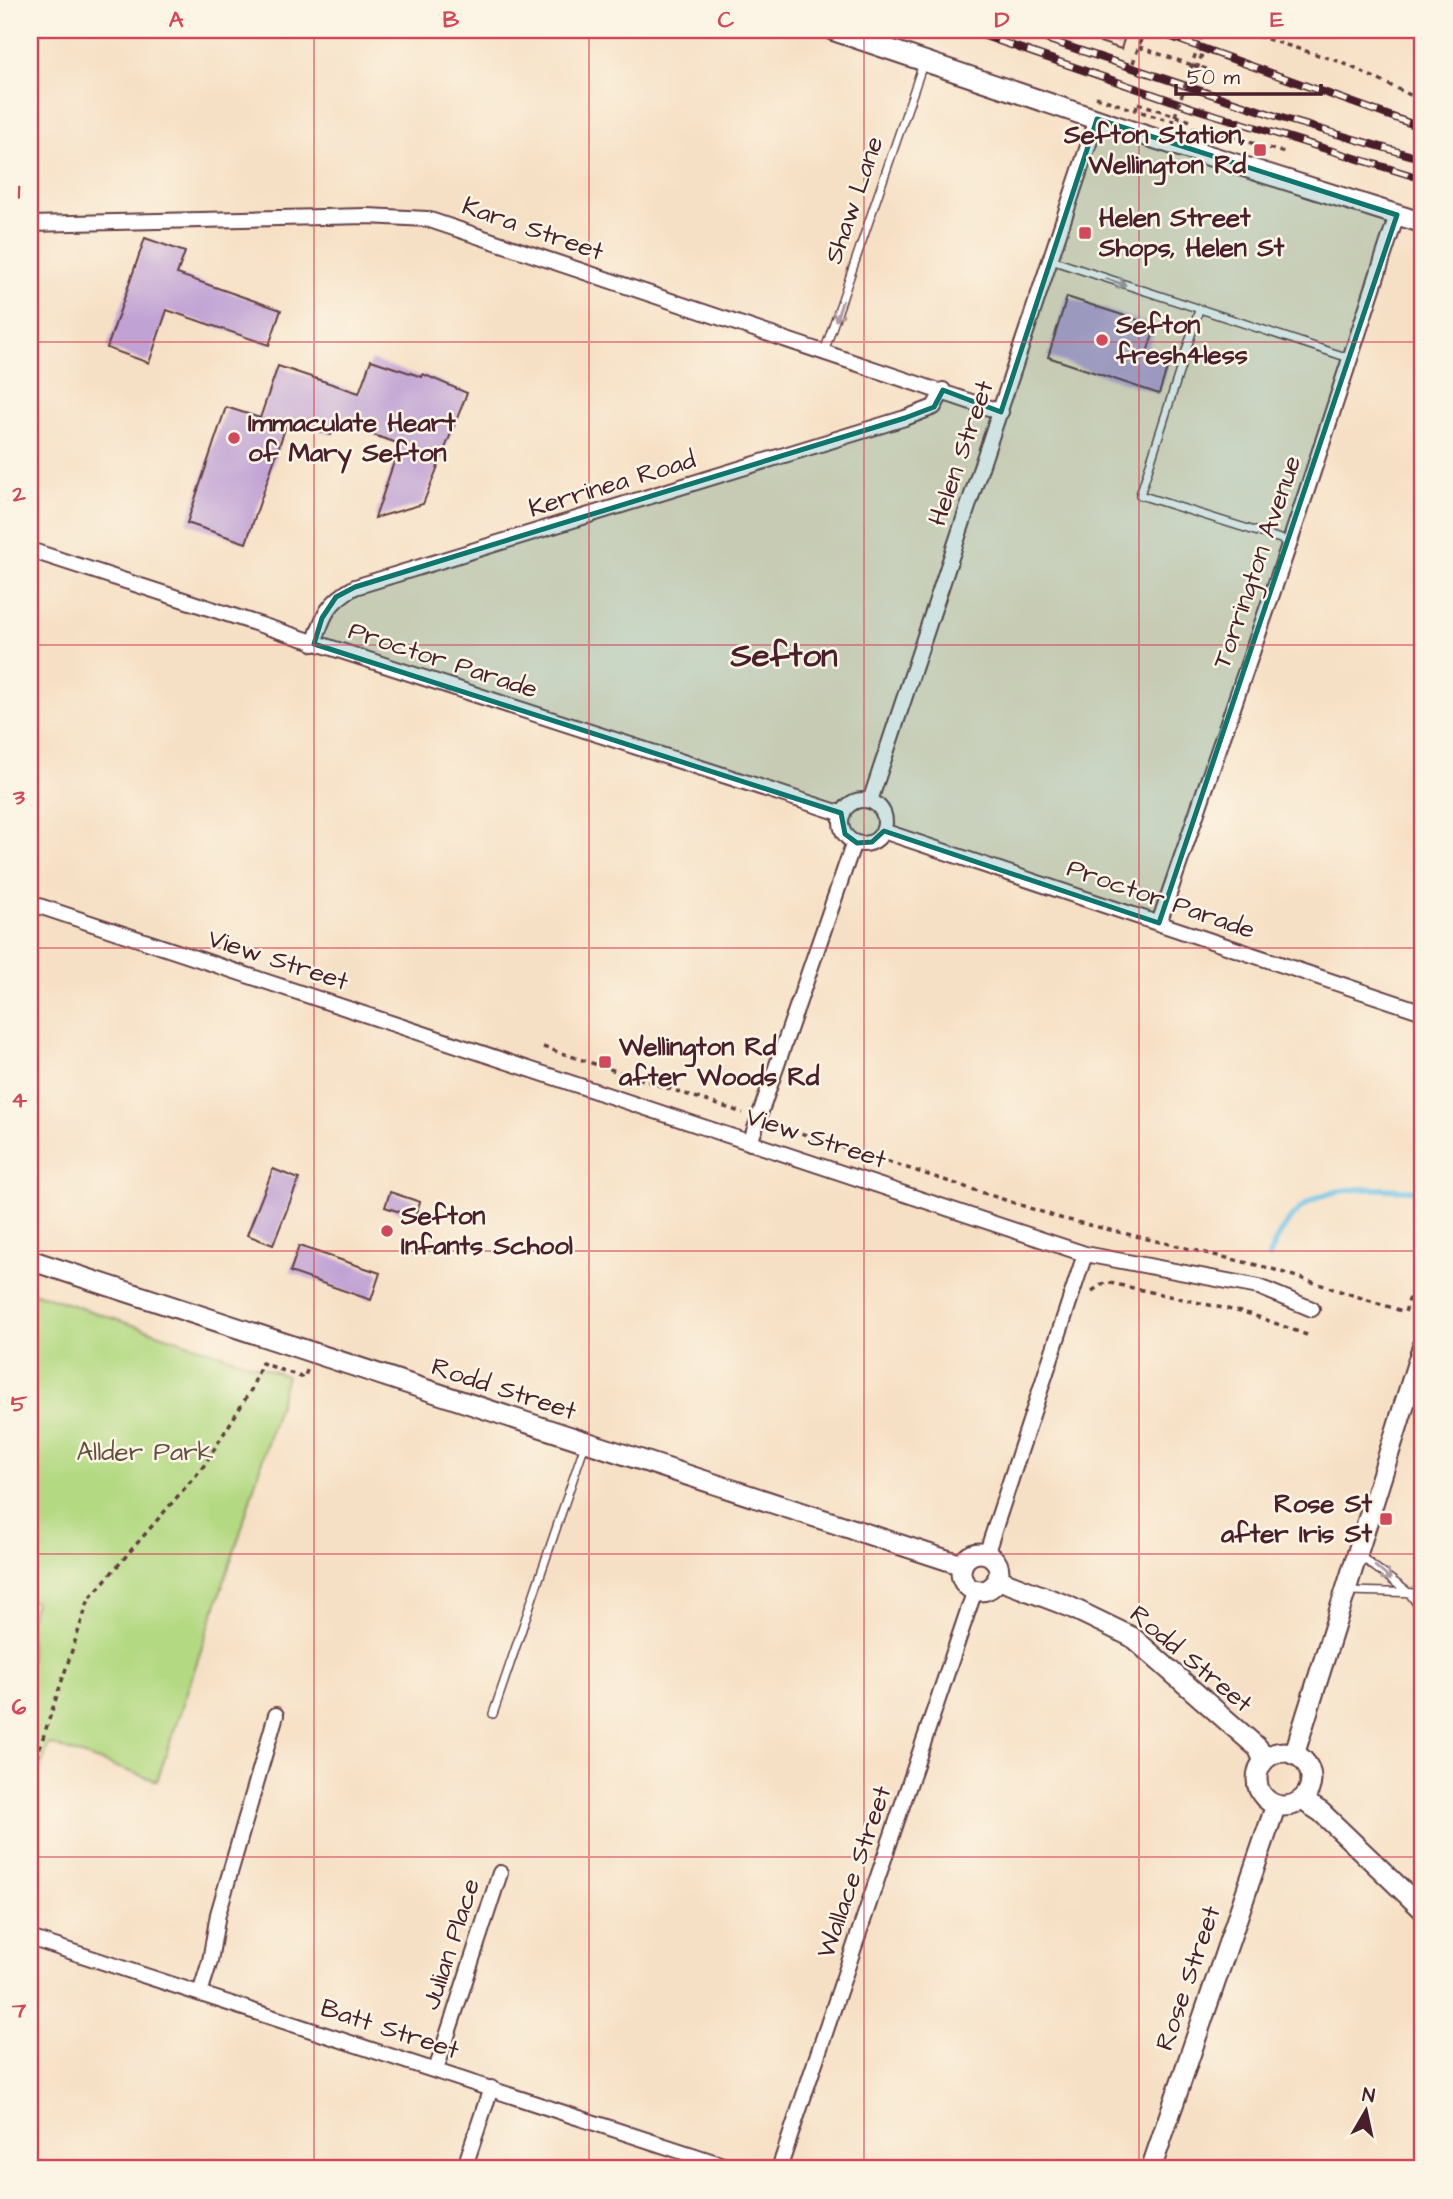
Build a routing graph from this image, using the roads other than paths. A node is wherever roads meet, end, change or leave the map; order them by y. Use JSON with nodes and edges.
{"nodes":[{"id":1,"x":832,"y":30,"type":"edge"},
{"id":2,"x":924,"y":61,"type":"junction"},
{"id":3,"x":1097,"y":119,"type":"junction"},
{"id":4,"x":1396,"y":215,"type":"junction"},
{"id":5,"x":1423,"y":223,"type":"edge"},
{"id":6,"x":30,"y":224,"type":"edge"},
{"id":7,"x":1051,"y":260,"type":"junction"},
{"id":8,"x":1199,"y":310,"type":"junction"},
{"id":9,"x":824,"y":352,"type":"junction"},
{"id":10,"x":1349,"y":358,"type":"junction"},
{"id":11,"x":943,"y":390,"type":"junction"},
{"id":12,"x":1001,"y":412,"type":"junction"},
{"id":13,"x":1290,"y":542,"type":"junction"},
{"id":14,"x":30,"y":550,"type":"edge"},
{"id":15,"x":314,"y":644,"type":"junction"},
{"id":16,"x":870,"y":801,"type":"junction"},
{"id":17,"x":843,"y":814,"type":"junction"},
{"id":18,"x":883,"y":831,"type":"junction"},
{"id":19,"x":854,"y":842,"type":"junction"},
{"id":20,"x":30,"y":903,"type":"edge"},
{"id":21,"x":1159,"y":923,"type":"junction"},
{"id":22,"x":1423,"y":1012,"type":"edge"},
{"id":23,"x":750,"y":1143,"type":"junction"},
{"id":24,"x":1085,"y":1254,"type":"junction"},
{"id":25,"x":30,"y":1260,"type":"edge"},
{"id":26,"x":1312,"y":1309,"type":"dead end"},
{"id":27,"x":1423,"y":1346,"type":"edge"},
{"id":28,"x":586,"y":1443,"type":"junction"},
{"id":29,"x":1356,"y":1554,"type":"junction"},
{"id":30,"x":986,"y":1555,"type":"junction"},
{"id":31,"x":962,"y":1566,"type":"junction"},
{"id":32,"x":997,"y":1579,"type":"junction"},
{"id":33,"x":975,"y":1590,"type":"junction"},
{"id":34,"x":1345,"y":1591,"type":"junction"},
{"id":35,"x":1409,"y":1593,"type":"junction"},
{"id":36,"x":1423,"y":1594,"type":"edge"},
{"id":37,"x":1423,"y":1612,"type":"edge"},
{"id":38,"x":493,"y":1714,"type":"dead end"},
{"id":39,"x":276,"y":1715,"type":"dead end"},
{"id":40,"x":1294,"y":1755,"type":"junction"},
{"id":41,"x":1264,"y":1761,"type":"junction"},
{"id":42,"x":1302,"y":1800,"type":"junction"},
{"id":43,"x":1276,"y":1805,"type":"junction"},
{"id":44,"x":500,"y":1873,"type":"dead end"},
{"id":45,"x":1423,"y":1910,"type":"edge"},
{"id":46,"x":30,"y":1938,"type":"edge"},
{"id":47,"x":200,"y":1993,"type":"junction"},
{"id":48,"x":436,"y":2070,"type":"junction"},
{"id":49,"x":491,"y":2088,"type":"junction"},
{"id":50,"x":464,"y":2169,"type":"edge"},
{"id":51,"x":735,"y":2169,"type":"edge"},
{"id":52,"x":779,"y":2169,"type":"edge"},
{"id":53,"x":1151,"y":2169,"type":"edge"}],
"edges":[{"from":1,"to":2,"type":"street"},
{"from":2,"to":3,"type":"street"},
{"from":2,"to":9,"type":"lane","name":"Shaw Lane","one_way":true},
{"from":3,"to":4,"type":"street"},
{"from":3,"to":7,"type":"street","name":"Helen Street"},
{"from":4,"to":5,"type":"street"},
{"from":4,"to":10,"type":"street","name":"Torrington Avenue"},
{"from":6,"to":9,"type":"street","name":"Kara Street"},
{"from":7,"to":8,"type":"lane","one_way":true},
{"from":7,"to":12,"type":"street","name":"Helen Street"},
{"from":8,"to":10,"type":"lane"},
{"from":8,"to":13,"type":"lane"},
{"from":9,"to":11,"type":"street","name":"Kara Street"},
{"from":10,"to":13,"type":"street","name":"Torrington Avenue"},
{"from":11,"to":12,"type":"street","name":"Kara Street"},
{"from":11,"to":15,"type":"street","name":"Kerrinea Road"},
{"from":12,"to":16,"type":"street","name":"Helen Street"},
{"from":13,"to":21,"type":"street","name":"Torrington Avenue"},
{"from":14,"to":15,"type":"street","name":"Proctor Parade"},
{"from":15,"to":17,"type":"street","name":"Proctor Parade"},
{"from":16,"to":17,"type":"street"},
{"from":16,"to":18,"type":"street"},
{"from":17,"to":19,"type":"street"},
{"from":18,"to":19,"type":"street"},
{"from":18,"to":21,"type":"street","name":"Proctor Parade"},
{"from":19,"to":23,"type":"street"},
{"from":20,"to":23,"type":"street","name":"View Street"},
{"from":21,"to":22,"type":"street","name":"Proctor Parade"},
{"from":23,"to":24,"type":"street","name":"View Street"},
{"from":24,"to":26,"type":"street","name":"View Street"},
{"from":24,"to":30,"type":"street"},
{"from":25,"to":28,"type":"street","name":"Rodd Street"},
{"from":27,"to":29,"type":"street"},
{"from":28,"to":31,"type":"street","name":"Rodd Street"},
{"from":28,"to":38,"type":"lane"},
{"from":29,"to":34,"type":"street"},
{"from":29,"to":35,"type":"lane","one_way":true},
{"from":30,"to":31,"type":"street"},
{"from":30,"to":32,"type":"street"},
{"from":31,"to":33,"type":"street"},
{"from":32,"to":33,"type":"street"},
{"from":32,"to":41,"type":"street","name":"Rodd Street"},
{"from":33,"to":52,"type":"street","name":"Wallace Street"},
{"from":34,"to":35,"type":"lane"},
{"from":34,"to":40,"type":"street"},
{"from":35,"to":36,"type":"lane"},
{"from":35,"to":37,"type":"lane"},
{"from":39,"to":47,"type":"street"},
{"from":40,"to":41,"type":"street"},
{"from":40,"to":42,"type":"street"},
{"from":41,"to":43,"type":"street"},
{"from":42,"to":43,"type":"street"},
{"from":42,"to":45,"type":"street"},
{"from":43,"to":53,"type":"street","name":"Rose Street"},
{"from":44,"to":48,"type":"street","name":"Julian Place"},
{"from":46,"to":47,"type":"street","name":"Batt Street"},
{"from":47,"to":48,"type":"street","name":"Batt Street"},
{"from":48,"to":49,"type":"street","name":"Batt Street"},
{"from":49,"to":50,"type":"street"},
{"from":49,"to":51,"type":"street","name":"Batt Street"}]}
